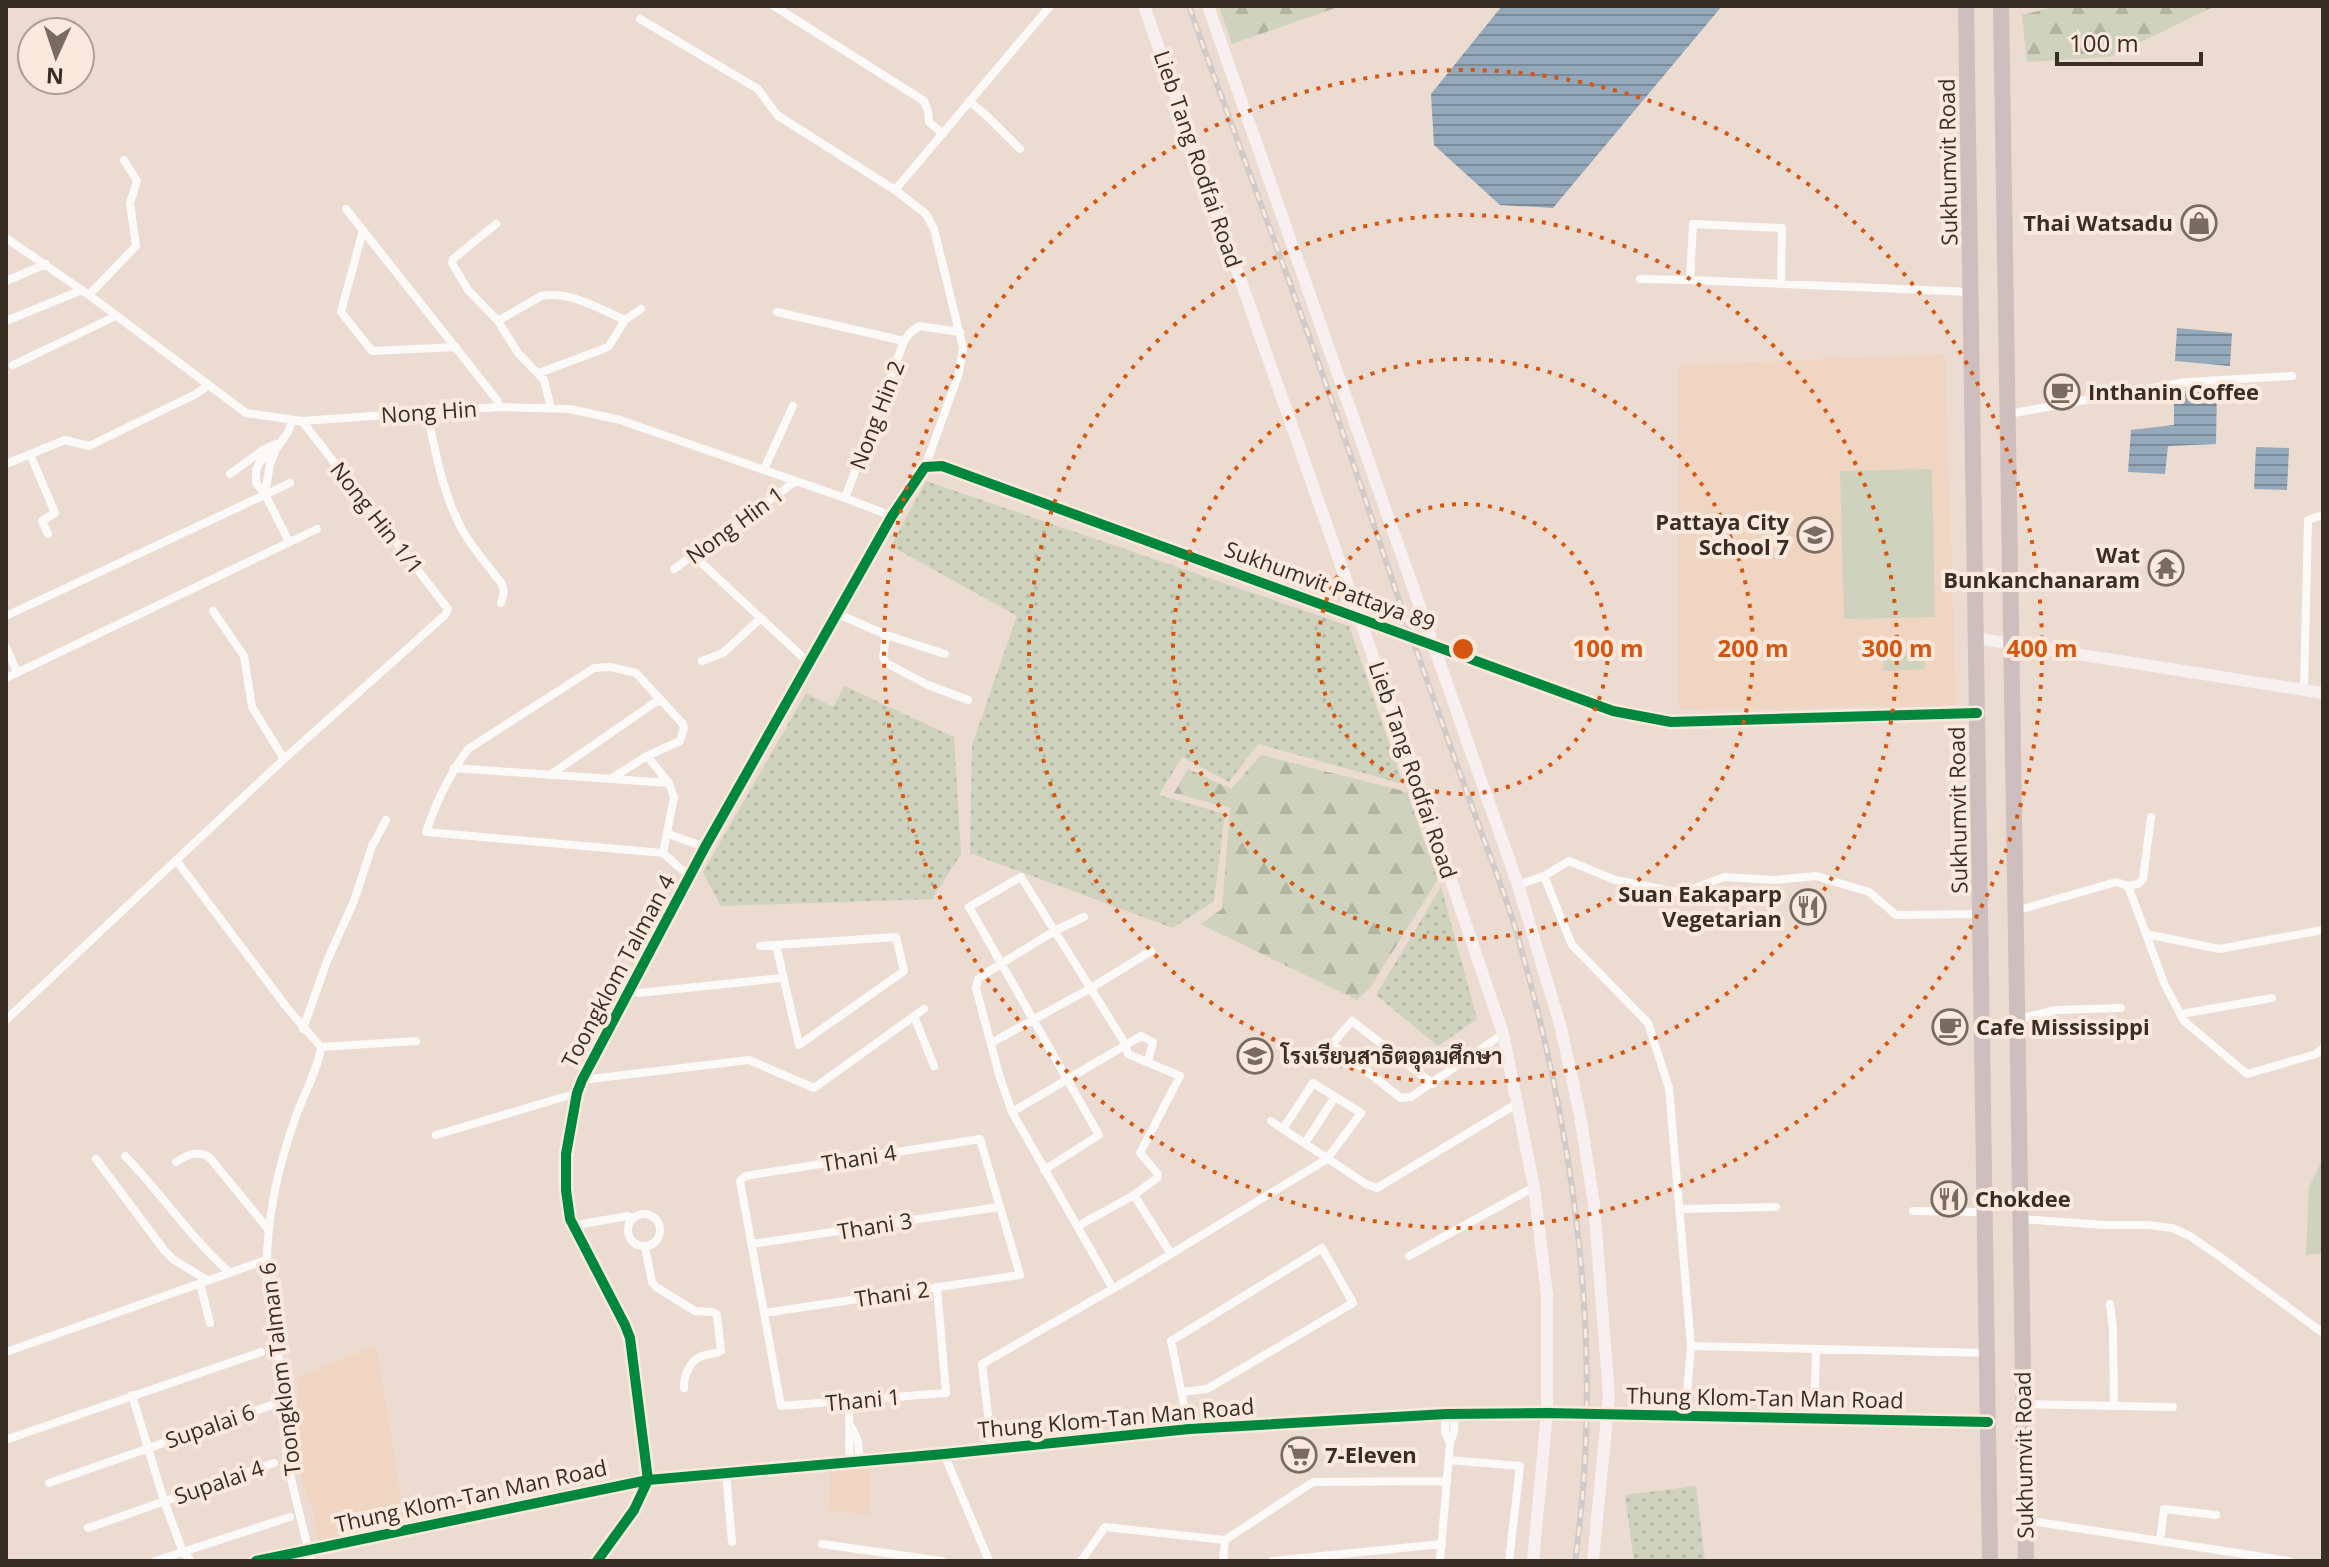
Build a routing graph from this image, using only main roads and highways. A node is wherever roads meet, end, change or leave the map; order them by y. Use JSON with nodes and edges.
{"nodes":[{"id":1,"x":1966,"y":6,"type":"edge"},
{"id":2,"x":2001,"y":6,"type":"edge"},
{"id":3,"x":1990,"y":1561,"type":"edge"},
{"id":4,"x":2026,"y":1561,"type":"edge"}],
"edges":[{"from":1,"to":3,"type":"highway","name":"Sukhumvit Road"},
{"from":2,"to":4,"type":"highway","name":"Sukhumvit Road"}]}
